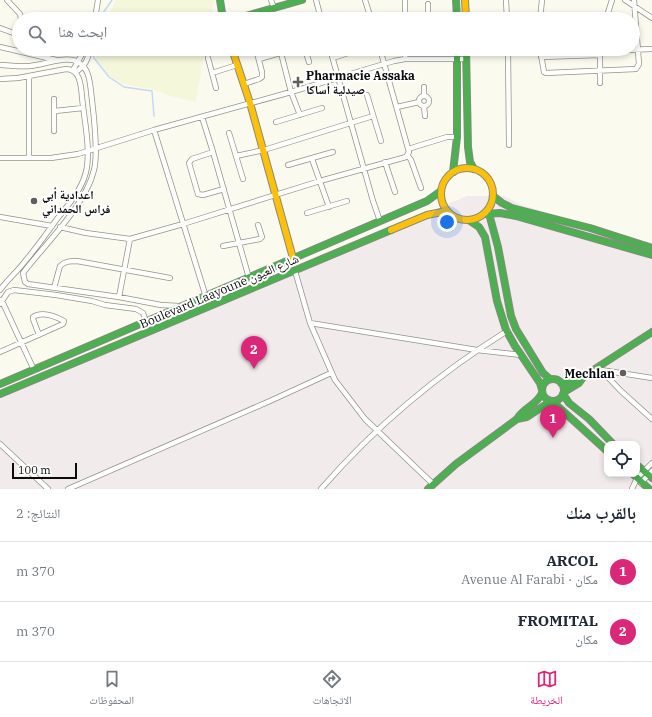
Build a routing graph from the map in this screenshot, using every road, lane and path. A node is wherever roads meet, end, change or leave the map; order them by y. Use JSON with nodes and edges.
{"nodes":[{"id":1,"x":7,"y":0,"type":"edge"},
{"id":2,"x":100,"y":0,"type":"edge"},
{"id":3,"x":220,"y":0,"type":"edge"},
{"id":4,"x":271,"y":0,"type":"edge"},
{"id":5,"x":302,"y":0,"type":"edge"},
{"id":6,"x":316,"y":0,"type":"edge"},
{"id":7,"x":365,"y":0,"type":"edge"},
{"id":8,"x":405,"y":0,"type":"edge"},
{"id":9,"x":456,"y":0,"type":"edge"},
{"id":10,"x":465,"y":0,"type":"edge"},
{"id":11,"x":506,"y":0,"type":"edge"},
{"id":12,"x":542,"y":0,"type":"edge"},
{"id":13,"x":612,"y":0,"type":"edge"},
{"id":14,"x":625,"y":0,"type":"edge"},
{"id":15,"x":634,"y":0,"type":"edge"},
{"id":16,"x":428,"y":4,"type":"dead end"},
{"id":17,"x":634,"y":6,"type":"junction"},
{"id":18,"x":271,"y":9,"type":"junction"},
{"id":19,"x":18,"y":12,"type":"edge"},
{"id":20,"x":97,"y":12,"type":"edge"},
{"id":21,"x":223,"y":12,"type":"edge"},
{"id":22,"x":260,"y":12,"type":"edge"},
{"id":23,"x":271,"y":12,"type":"edge"},
{"id":24,"x":319,"y":12,"type":"edge"},
{"id":25,"x":369,"y":12,"type":"edge"},
{"id":26,"x":405,"y":12,"type":"edge"},
{"id":27,"x":428,"y":12,"type":"edge"},
{"id":28,"x":457,"y":12,"type":"edge"},
{"id":29,"x":466,"y":12,"type":"edge"},
{"id":30,"x":507,"y":12,"type":"edge"},
{"id":31,"x":541,"y":12,"type":"edge"},
{"id":32,"x":608,"y":12,"type":"edge"},
{"id":33,"x":634,"y":12,"type":"edge"},
{"id":34,"x":652,"y":18,"type":"edge"},
{"id":35,"x":0,"y":28,"type":"edge"},
{"id":36,"x":12,"y":32,"type":"edge"},
{"id":37,"x":0,"y":47,"type":"edge"},
{"id":38,"x":652,"y":49,"type":"edge"},
{"id":39,"x":12,"y":50,"type":"edge"},
{"id":40,"x":640,"y":50,"type":"edge"},
{"id":41,"x":38,"y":56,"type":"edge"},
{"id":42,"x":82,"y":56,"type":"edge"},
{"id":43,"x":89,"y":56,"type":"edge"},
{"id":44,"x":235,"y":56,"type":"edge"},
{"id":45,"x":258,"y":56,"type":"edge"},
{"id":46,"x":267,"y":56,"type":"edge"},
{"id":47,"x":282,"y":56,"type":"edge"},
{"id":48,"x":307,"y":56,"type":"edge"},
{"id":49,"x":339,"y":56,"type":"edge"},
{"id":50,"x":382,"y":56,"type":"edge"},
{"id":51,"x":457,"y":56,"type":"edge"},
{"id":52,"x":508,"y":56,"type":"edge"},
{"id":53,"x":554,"y":56,"type":"edge"},
{"id":54,"x":600,"y":56,"type":"edge"},
{"id":55,"x":638,"y":56,"type":"edge"},
{"id":56,"x":542,"y":57,"type":"joint"},
{"id":57,"x":208,"y":58,"type":"dead end"},
{"id":58,"x":333,"y":58,"type":"joint"},
{"id":59,"x":259,"y":59,"type":"junction"},
{"id":60,"x":405,"y":59,"type":"joint"},
{"id":61,"x":466,"y":59,"type":"joint"},
{"id":62,"x":457,"y":60,"type":"junction"},
{"id":63,"x":57,"y":61,"type":"junction"},
{"id":64,"x":79,"y":62,"type":"junction"},
{"id":65,"x":309,"y":62,"type":"dead end"},
{"id":66,"x":384,"y":64,"type":"junction"},
{"id":67,"x":0,"y":65,"type":"edge"},
{"id":68,"x":238,"y":65,"type":"junction"},
{"id":69,"x":84,"y":66,"type":"junction"},
{"id":70,"x":74,"y":71,"type":"junction"},
{"id":71,"x":599,"y":71,"type":"junction"},
{"id":72,"x":212,"y":74,"type":"junction"},
{"id":73,"x":28,"y":76,"type":"junction"},
{"id":74,"x":339,"y":77,"type":"junction"},
{"id":75,"x":0,"y":79,"type":"edge"},
{"id":76,"x":244,"y":84,"type":"junction"},
{"id":77,"x":600,"y":84,"type":"dead end"},
{"id":78,"x":424,"y":87,"type":"dead end"},
{"id":79,"x":216,"y":88,"type":"dead end"},
{"id":80,"x":291,"y":92,"type":"junction"},
{"id":81,"x":367,"y":95,"type":"dead end"},
{"id":82,"x":424,"y":96,"type":"junction"},
{"id":83,"x":54,"y":99,"type":"dead end"},
{"id":84,"x":419,"y":102,"type":"junction"},
{"id":85,"x":250,"y":103,"type":"junction"},
{"id":86,"x":424,"y":106,"type":"junction"},
{"id":87,"x":83,"y":108,"type":"junction"},
{"id":88,"x":322,"y":108,"type":"dead end"},
{"id":89,"x":397,"y":108,"type":"junction"},
{"id":90,"x":54,"y":111,"type":"junction"},
{"id":91,"x":300,"y":115,"type":"junction"},
{"id":92,"x":373,"y":116,"type":"junction"},
{"id":93,"x":425,"y":116,"type":"dead end"},
{"id":94,"x":202,"y":117,"type":"junction"},
{"id":95,"x":276,"y":122,"type":"dead end"},
{"id":96,"x":351,"y":123,"type":"junction"},
{"id":97,"x":154,"y":130,"type":"junction"},
{"id":98,"x":54,"y":131,"type":"dead end"},
{"id":99,"x":229,"y":133,"type":"dead end"},
{"id":100,"x":457,"y":137,"type":"junction"},
{"id":101,"x":381,"y":141,"type":"dead end"},
{"id":102,"x":509,"y":145,"type":"dead end"},
{"id":103,"x":95,"y":148,"type":"junction"},
{"id":104,"x":408,"y":149,"type":"junction"},
{"id":105,"x":264,"y":150,"type":"junction"},
{"id":106,"x":87,"y":151,"type":"junction"},
{"id":107,"x":213,"y":152,"type":"junction"},
{"id":108,"x":334,"y":152,"type":"dead end"},
{"id":109,"x":236,"y":156,"type":"junction"},
{"id":110,"x":408,"y":156,"type":"junction"},
{"id":111,"x":0,"y":158,"type":"edge"},
{"id":112,"x":29,"y":158,"type":"junction"},
{"id":113,"x":312,"y":159,"type":"junction"},
{"id":114,"x":386,"y":162,"type":"junction"},
{"id":115,"x":288,"y":165,"type":"dead end"},
{"id":116,"x":364,"y":169,"type":"junction"},
{"id":117,"x":474,"y":169,"type":"junction"},
{"id":118,"x":453,"y":172,"type":"junction"},
{"id":119,"x":243,"y":179,"type":"dead end"},
{"id":120,"x":320,"y":181,"type":"junction"},
{"id":121,"x":421,"y":188,"type":"dead end"},
{"id":122,"x":224,"y":189,"type":"junction"},
{"id":123,"x":441,"y":191,"type":"junction"},
{"id":124,"x":395,"y":192,"type":"dead end"},
{"id":125,"x":276,"y":195,"type":"junction"},
{"id":126,"x":493,"y":196,"type":"junction"},
{"id":127,"x":346,"y":201,"type":"dead end"},
{"id":128,"x":329,"y":207,"type":"junction"},
{"id":129,"x":229,"y":208,"type":"junction"},
{"id":130,"x":447,"y":211,"type":"junction"},
{"id":131,"x":487,"y":212,"type":"junction"},
{"id":132,"x":307,"y":213,"type":"dead end"},
{"id":133,"x":0,"y":217,"type":"edge"},
{"id":134,"x":470,"y":220,"type":"junction"},
{"id":135,"x":380,"y":222,"type":"junction"},
{"id":136,"x":183,"y":224,"type":"junction"},
{"id":137,"x":258,"y":225,"type":"dead end"},
{"id":138,"x":52,"y":226,"type":"junction"},
{"id":139,"x":60,"y":227,"type":"junction"},
{"id":140,"x":130,"y":239,"type":"junction"},
{"id":141,"x":239,"y":243,"type":"junction"},
{"id":142,"x":223,"y":246,"type":"dead end"},
{"id":143,"x":652,"y":248,"type":"edge"},
{"id":144,"x":652,"y":255,"type":"edge"},
{"id":145,"x":293,"y":258,"type":"junction"},
{"id":146,"x":124,"y":269,"type":"junction"},
{"id":147,"x":295,"y":272,"type":"junction"},
{"id":148,"x":170,"y":278,"type":"dead end"},
{"id":149,"x":249,"y":278,"type":"junction"},
{"id":150,"x":2,"y":284,"type":"edge"},
{"id":151,"x":54,"y":288,"type":"junction"},
{"id":152,"x":0,"y":290,"type":"edge"},
{"id":153,"x":9,"y":291,"type":"junction"},
{"id":154,"x":206,"y":296,"type":"junction"},
{"id":155,"x":119,"y":297,"type":"junction"},
{"id":156,"x":1,"y":302,"type":"edge"},
{"id":157,"x":184,"y":305,"type":"junction"},
{"id":158,"x":146,"y":322,"type":"junction"},
{"id":159,"x":310,"y":323,"type":"junction"},
{"id":160,"x":507,"y":332,"type":"junction"},
{"id":161,"x":652,"y":332,"type":"edge"},
{"id":162,"x":39,"y":335,"type":"junction"},
{"id":163,"x":22,"y":343,"type":"junction"},
{"id":164,"x":477,"y":350,"type":"junction"},
{"id":165,"x":0,"y":352,"type":"edge"},
{"id":166,"x":521,"y":355,"type":"junction"},
{"id":167,"x":34,"y":370,"type":"junction"},
{"id":168,"x":601,"y":370,"type":"junction"},
{"id":169,"x":331,"y":373,"type":"junction"},
{"id":170,"x":584,"y":376,"type":"junction"},
{"id":171,"x":652,"y":378,"type":"edge"},
{"id":172,"x":550,"y":379,"type":"junction"},
{"id":173,"x":652,"y":381,"type":"edge"},
{"id":174,"x":561,"y":383,"type":"junction"},
{"id":175,"x":0,"y":384,"type":"edge"},
{"id":176,"x":542,"y":391,"type":"junction"},
{"id":177,"x":564,"y":393,"type":"junction"},
{"id":178,"x":0,"y":394,"type":"edge"},
{"id":179,"x":552,"y":401,"type":"junction"},
{"id":180,"x":517,"y":419,"type":"junction"},
{"id":181,"x":652,"y":419,"type":"edge"},
{"id":182,"x":377,"y":431,"type":"junction"},
{"id":183,"x":610,"y":441,"type":"edge"},
{"id":184,"x":0,"y":444,"type":"edge"},
{"id":185,"x":604,"y":448,"type":"edge"},
{"id":186,"x":652,"y":463,"type":"edge"},
{"id":187,"x":640,"y":468,"type":"edge"},
{"id":188,"x":644,"y":471,"type":"junction"},
{"id":189,"x":640,"y":473,"type":"edge"},
{"id":190,"x":651,"y":475,"type":"edge"},
{"id":191,"x":635,"y":477,"type":"edge"},
{"id":192,"x":636,"y":477,"type":"edge"},
{"id":193,"x":643,"y":483,"type":"junction"},
{"id":194,"x":433,"y":484,"type":"junction"},
{"id":195,"x":633,"y":488,"type":"edge"},
{"id":196,"x":48,"y":489,"type":"edge"},
{"id":197,"x":68,"y":489,"type":"edge"},
{"id":198,"x":321,"y":489,"type":"edge"},
{"id":199,"x":428,"y":489,"type":"edge"},
{"id":200,"x":649,"y":489,"type":"edge"}],
"edges":[{"from":1,"to":19,"type":"street"},
{"from":2,"to":20,"type":"street"},
{"from":3,"to":21,"type":"street"},
{"from":4,"to":18,"type":"street"},
{"from":5,"to":18,"type":"street"},
{"from":6,"to":24,"type":"street"},
{"from":7,"to":25,"type":"street"},
{"from":8,"to":26,"type":"street"},
{"from":9,"to":28,"type":"street"},
{"from":10,"to":29,"type":"street"},
{"from":11,"to":30,"type":"street"},
{"from":12,"to":31,"type":"street"},
{"from":13,"to":32,"type":"street"},
{"from":14,"to":17,"type":"street"},
{"from":15,"to":17,"type":"street"},
{"from":16,"to":27,"type":"street"},
{"from":17,"to":33,"type":"street"},
{"from":17,"to":34,"type":"street"},
{"from":18,"to":22,"type":"street"},
{"from":18,"to":23,"type":"street"},
{"from":35,"to":36,"type":"street"},
{"from":37,"to":39,"type":"street"},
{"from":38,"to":40,"type":"street"},
{"from":41,"to":63,"type":"street"},
{"from":42,"to":64,"type":"street"},
{"from":43,"to":69,"type":"street"},
{"from":44,"to":68,"type":"street"},
{"from":45,"to":59,"type":"street"},
{"from":46,"to":59,"type":"street"},
{"from":47,"to":80,"type":"street"},
{"from":48,"to":65,"type":"street"},
{"from":49,"to":58,"type":"street"},
{"from":50,"to":66,"type":"street"},
{"from":51,"to":62,"type":"street"},
{"from":52,"to":102,"type":"street"},
{"from":53,"to":56,"type":"street"},
{"from":54,"to":71,"type":"street"},
{"from":55,"to":71,"type":"street"},
{"from":56,"to":71,"type":"street"},
{"from":57,"to":72,"type":"street"},
{"from":58,"to":74,"type":"street"},
{"from":59,"to":76,"type":"street"},
{"from":60,"to":62,"type":"street"},
{"from":60,"to":66,"type":"street"},
{"from":61,"to":62,"type":"street"},
{"from":61,"to":117,"type":"street"},
{"from":62,"to":100,"type":"street"},
{"from":63,"to":64,"type":"street"},
{"from":63,"to":67,"type":"street"},
{"from":64,"to":69,"type":"street"},
{"from":64,"to":70,"type":"street"},
{"from":66,"to":74,"type":"street"},
{"from":66,"to":89,"type":"street"},
{"from":68,"to":72,"type":"street"},
{"from":68,"to":76,"type":"street"},
{"from":69,"to":70,"type":"street"},
{"from":69,"to":103,"type":"street"},
{"from":70,"to":73,"type":"street"},
{"from":70,"to":87,"type":"street"},
{"from":71,"to":77,"type":"street"},
{"from":72,"to":79,"type":"street"},
{"from":73,"to":75,"type":"street"},
{"from":73,"to":112,"type":"street"},
{"from":74,"to":80,"type":"street"},
{"from":74,"to":96,"type":"street"},
{"from":76,"to":85,"type":"street"},
{"from":78,"to":82,"type":"street"},
{"from":80,"to":85,"type":"street"},
{"from":80,"to":91,"type":"street"},
{"from":81,"to":92,"type":"street"},
{"from":82,"to":84,"type":"street"},
{"from":82,"to":86,"type":"street"},
{"from":83,"to":90,"type":"street"},
{"from":84,"to":86,"type":"street"},
{"from":84,"to":89,"type":"street"},
{"from":85,"to":94,"type":"street"},
{"from":85,"to":105,"type":"street"},
{"from":86,"to":93,"type":"street"},
{"from":87,"to":90,"type":"street"},
{"from":87,"to":106,"type":"street"},
{"from":88,"to":91,"type":"street"},
{"from":89,"to":104,"type":"street"},
{"from":90,"to":98,"type":"street"},
{"from":91,"to":95,"type":"street"},
{"from":92,"to":96,"type":"street"},
{"from":92,"to":101,"type":"street"},
{"from":94,"to":97,"type":"street"},
{"from":94,"to":107,"type":"street"},
{"from":96,"to":105,"type":"street"},
{"from":96,"to":116,"type":"street"},
{"from":97,"to":103,"type":"street"},
{"from":97,"to":136,"type":"street"},
{"from":99,"to":109,"type":"street"},
{"from":100,"to":104,"type":"street"},
{"from":100,"to":118,"type":"street"},
{"from":103,"to":106,"type":"street"},
{"from":103,"to":139,"type":"street"},
{"from":104,"to":110,"type":"street"},
{"from":105,"to":109,"type":"street"},
{"from":105,"to":125,"type":"street"},
{"from":106,"to":112,"type":"street"},
{"from":106,"to":138,"type":"street"},
{"from":107,"to":122,"type":"street"},
{"from":107,"to":122,"type":"street"},
{"from":108,"to":113,"type":"street"},
{"from":109,"to":119,"type":"street"},
{"from":110,"to":114,"type":"street"},
{"from":110,"to":121,"type":"street"},
{"from":111,"to":112,"type":"street"},
{"from":113,"to":115,"type":"street"},
{"from":113,"to":120,"type":"street"},
{"from":114,"to":116,"type":"street"},
{"from":114,"to":124,"type":"street"},
{"from":116,"to":120,"type":"street"},
{"from":116,"to":135,"type":"street"},
{"from":117,"to":118,"type":"street"},
{"from":117,"to":126,"type":"street"},
{"from":118,"to":123,"type":"street"},
{"from":120,"to":125,"type":"street"},
{"from":120,"to":128,"type":"street"},
{"from":122,"to":129,"type":"street"},
{"from":123,"to":130,"type":"street"},
{"from":123,"to":135,"type":"street","name":"Boulevard Laayoune شارع العيون"},
{"from":125,"to":129,"type":"street"},
{"from":125,"to":145,"type":"street"},
{"from":126,"to":131,"type":"street"},
{"from":126,"to":143,"type":"street"},
{"from":127,"to":128,"type":"street"},
{"from":128,"to":132,"type":"street"},
{"from":129,"to":136,"type":"street"},
{"from":129,"to":141,"type":"street"},
{"from":130,"to":134,"type":"street"},
{"from":130,"to":147,"type":"street","name":"Boulevard Laayoune شارع العيون"},
{"from":131,"to":134,"type":"street"},
{"from":131,"to":144,"type":"street"},
{"from":131,"to":172,"type":"street"},
{"from":133,"to":138,"type":"street"},
{"from":134,"to":160,"type":"street"},
{"from":135,"to":145,"type":"street","name":"Boulevard Laayoune شارع العيون"},
{"from":136,"to":140,"type":"street"},
{"from":136,"to":154,"type":"street"},
{"from":137,"to":141,"type":"street"},
{"from":138,"to":150,"type":"street"},
{"from":139,"to":140,"type":"street"},
{"from":139,"to":151,"type":"street"},
{"from":140,"to":146,"type":"street"},
{"from":141,"to":142,"type":"street"},
{"from":141,"to":149,"type":"street"},
{"from":145,"to":149,"type":"street","name":"Boulevard Laayoune شارع العيون"},
{"from":146,"to":148,"type":"street"},
{"from":146,"to":151,"type":"street"},
{"from":146,"to":155,"type":"street"},
{"from":147,"to":159,"type":"street"},
{"from":147,"to":178,"type":"street","name":"Boulevard Laayoune شارع العيون"},
{"from":149,"to":154,"type":"street","name":"Boulevard Laayoune شارع العيون"},
{"from":150,"to":152,"type":"street"},
{"from":150,"to":153,"type":"street"},
{"from":151,"to":155,"type":"street"},
{"from":153,"to":156,"type":"street"},
{"from":153,"to":158,"type":"street"},
{"from":154,"to":157,"type":"street","name":"Boulevard Laayoune شارع العيون"},
{"from":155,"to":157,"type":"street"},
{"from":156,"to":163,"type":"street"},
{"from":157,"to":158,"type":"street","name":"Boulevard Laayoune شارع العيون"},
{"from":158,"to":167,"type":"street","name":"Boulevard Laayoune شارع العيون"},
{"from":159,"to":164,"type":"street"},
{"from":159,"to":169,"type":"street"},
{"from":160,"to":164,"type":"street"},
{"from":160,"to":166,"type":"street"},
{"from":161,"to":168,"type":"street"},
{"from":162,"to":162,"type":"street"},
{"from":162,"to":163,"type":"street"},
{"from":163,"to":165,"type":"street"},
{"from":163,"to":167,"type":"street"},
{"from":164,"to":166,"type":"street"},
{"from":164,"to":182,"type":"street"},
{"from":166,"to":176,"type":"street"},
{"from":167,"to":175,"type":"street","name":"Boulevard Laayoune شارع العيون"},
{"from":168,"to":170,"type":"street"},
{"from":168,"to":171,"type":"street"},
{"from":168,"to":173,"type":"street"},
{"from":168,"to":181,"type":"street"},
{"from":169,"to":182,"type":"street"},
{"from":169,"to":197,"type":"street"},
{"from":170,"to":174,"type":"street"},
{"from":170,"to":177,"type":"street"},
{"from":172,"to":174,"type":"street"},
{"from":172,"to":176,"type":"street"},
{"from":174,"to":177,"type":"street"},
{"from":176,"to":179,"type":"street"},
{"from":176,"to":180,"type":"street"},
{"from":177,"to":179,"type":"street"},
{"from":177,"to":183,"type":"street"},
{"from":179,"to":180,"type":"street"},
{"from":179,"to":185,"type":"street"},
{"from":180,"to":194,"type":"street"},
{"from":182,"to":194,"type":"street"},
{"from":182,"to":198,"type":"street"},
{"from":184,"to":196,"type":"street"},
{"from":186,"to":188,"type":"street"},
{"from":187,"to":188,"type":"street"},
{"from":188,"to":189,"type":"street"},
{"from":188,"to":190,"type":"street"},
{"from":190,"to":193,"type":"street"},
{"from":191,"to":195,"type":"street"},
{"from":192,"to":193,"type":"street"},
{"from":193,"to":195,"type":"street"},
{"from":193,"to":200,"type":"street"},
{"from":194,"to":199,"type":"street"}]}
